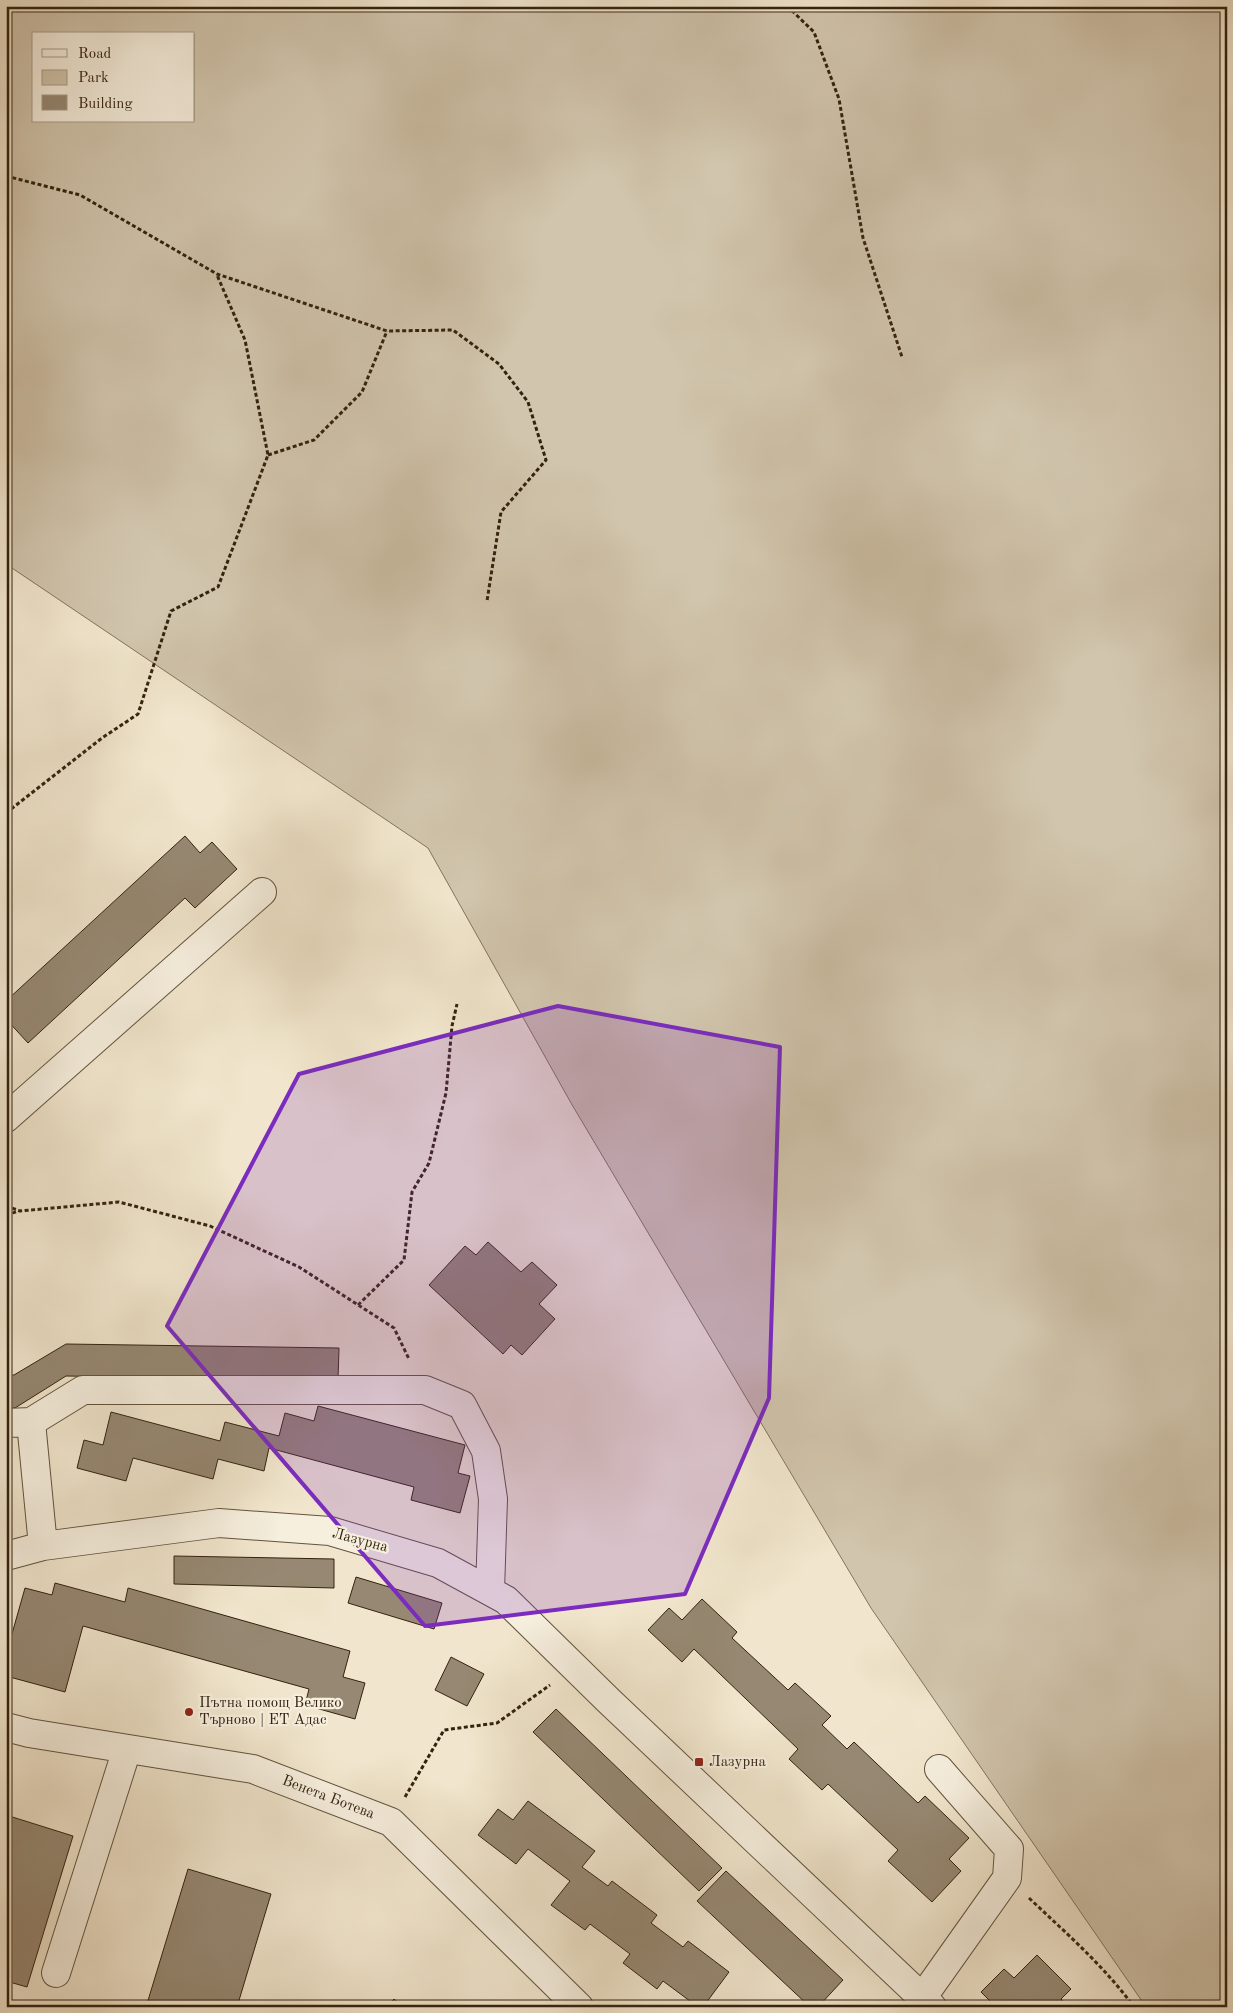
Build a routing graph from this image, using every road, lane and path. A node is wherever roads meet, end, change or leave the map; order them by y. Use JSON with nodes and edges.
{"nodes":[{"id":1,"x":788,"y":6,"type":"edge"},
{"id":2,"x":6,"y":176,"type":"edge"},
{"id":3,"x":217,"y":274,"type":"junction"},
{"id":4,"x":388,"y":331,"type":"junction"},
{"id":5,"x":902,"y":358,"type":"dead end"},
{"id":6,"x":268,"y":455,"type":"junction"},
{"id":7,"x":487,"y":601,"type":"dead end"},
{"id":8,"x":6,"y":813,"type":"edge"},
{"id":9,"x":262,"y":892,"type":"dead end"},
{"id":10,"x":457,"y":1004,"type":"dead end"},
{"id":11,"x":6,"y":1118,"type":"edge"},
{"id":12,"x":6,"y":1206,"type":"edge"},
{"id":13,"x":20,"y":1211,"type":"junction"},
{"id":14,"x":6,"y":1215,"type":"edge"},
{"id":15,"x":358,"y":1305,"type":"junction"},
{"id":16,"x":425,"y":1390,"type":"junction"},
{"id":17,"x":19,"y":1422,"type":"edge"},
{"id":18,"x":43,"y":1546,"type":"junction"},
{"id":19,"x":7,"y":1554,"type":"edge"},
{"id":20,"x":490,"y":1591,"type":"junction"},
{"id":21,"x":574,"y":1667,"type":"junction"},
{"id":22,"x":6,"y":1727,"type":"edge"},
{"id":23,"x":127,"y":1749,"type":"junction"},
{"id":24,"x":939,"y":1769,"type":"dead end"},
{"id":25,"x":391,"y":1822,"type":"junction"},
{"id":26,"x":1007,"y":1878,"type":"junction"},
{"id":27,"x":56,"y":1973,"type":"dead end"},
{"id":28,"x":927,"y":2002,"type":"edge"},
{"id":29,"x":579,"y":2007,"type":"edge"},
{"id":30,"x":1134,"y":2007,"type":"edge"}],
"edges":[{"from":1,"to":5,"type":"path"},
{"from":2,"to":3,"type":"path"},
{"from":3,"to":4,"type":"path"},
{"from":3,"to":6,"type":"path"},
{"from":4,"to":6,"type":"path"},
{"from":4,"to":7,"type":"path"},
{"from":6,"to":8,"type":"path"},
{"from":9,"to":11,"type":"street"},
{"from":10,"to":15,"type":"path"},
{"from":12,"to":13,"type":"path"},
{"from":13,"to":14,"type":"path"},
{"from":13,"to":15,"type":"path"},
{"from":15,"to":16,"type":"path"},
{"from":16,"to":17,"type":"street"},
{"from":16,"to":20,"type":"street"},
{"from":17,"to":18,"type":"street"},
{"from":18,"to":19,"type":"street","name":"Лазурна"},
{"from":18,"to":20,"type":"street","name":"Лазурна"},
{"from":20,"to":21,"type":"street","name":"Лазурна"},
{"from":21,"to":25,"type":"path"},
{"from":21,"to":28,"type":"street","name":"Лазурна"},
{"from":22,"to":23,"type":"street","name":"Венета Ботева"},
{"from":23,"to":25,"type":"street","name":"Венета Ботева"},
{"from":23,"to":27,"type":"street"},
{"from":24,"to":26,"type":"street"},
{"from":25,"to":29,"type":"street","name":"Венета Ботева"},
{"from":26,"to":28,"type":"street"},
{"from":26,"to":30,"type":"path"}]}
